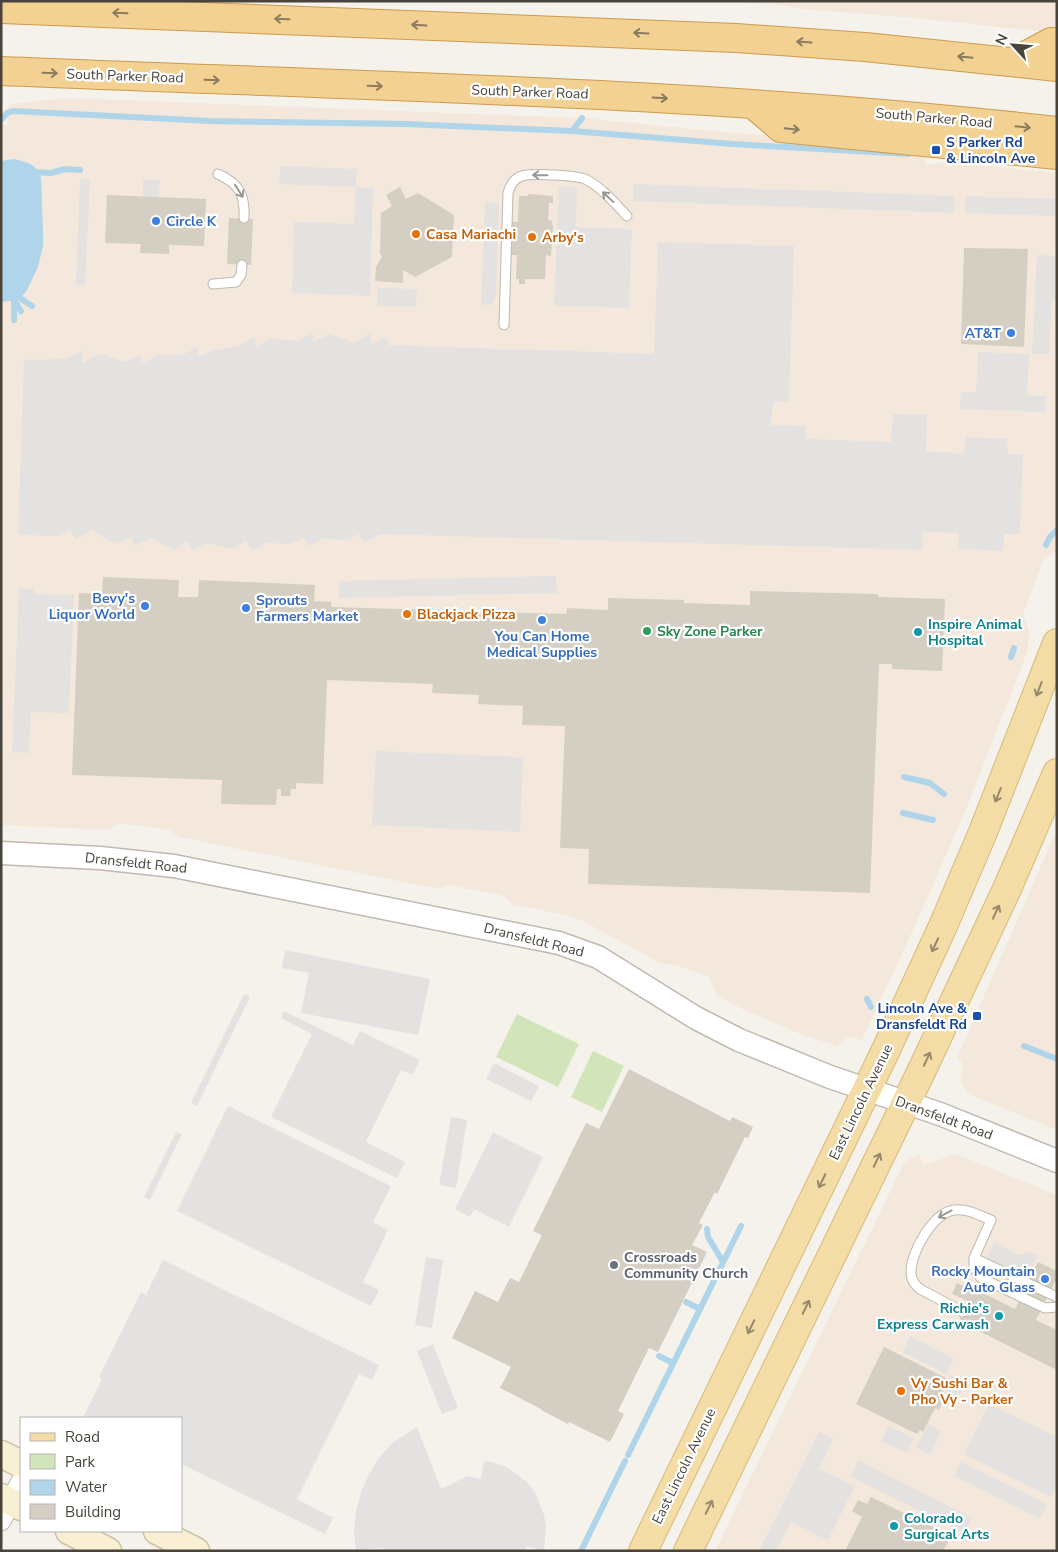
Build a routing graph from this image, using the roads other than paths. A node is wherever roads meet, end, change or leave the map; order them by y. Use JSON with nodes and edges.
{"nodes":[{"id":1,"x":1,"y":9,"type":"edge"},
{"id":2,"x":1057,"y":42,"type":"edge"},
{"id":3,"x":1014,"y":62,"type":"junction"},
{"id":4,"x":1057,"y":67,"type":"edge"},
{"id":5,"x":1,"y":71,"type":"edge"},
{"id":6,"x":753,"y":104,"type":"junction"},
{"id":7,"x":1057,"y":131,"type":"edge"},
{"id":8,"x":1057,"y":155,"type":"edge"},
{"id":9,"x":218,"y":174,"type":"dead end"},
{"id":10,"x":627,"y":216,"type":"dead end"},
{"id":11,"x":244,"y":218,"type":"dead end"},
{"id":12,"x":242,"y":265,"type":"dead end"},
{"id":13,"x":213,"y":284,"type":"dead end"},
{"id":14,"x":504,"y":325,"type":"dead end"},
{"id":15,"x":1057,"y":644,"type":"edge"},
{"id":16,"x":1057,"y":773,"type":"edge"},
{"id":17,"x":1,"y":854,"type":"edge"},
{"id":18,"x":866,"y":1090,"type":"junction"},
{"id":19,"x":906,"y":1103,"type":"junction"},
{"id":20,"x":1057,"y":1161,"type":"edge"},
{"id":21,"x":974,"y":1258,"type":"junction"},
{"id":22,"x":1057,"y":1297,"type":"edge"},
{"id":23,"x":1057,"y":1307,"type":"edge"},
{"id":24,"x":963,"y":1312,"type":"dead end"},
{"id":25,"x":1,"y":1454,"type":"edge"},
{"id":26,"x":20,"y":1464,"type":"edge"},
{"id":27,"x":71,"y":1532,"type":"edge"},
{"id":28,"x":159,"y":1532,"type":"edge"},
{"id":29,"x":108,"y":1551,"type":"edge"},
{"id":30,"x":196,"y":1551,"type":"edge"},
{"id":31,"x":643,"y":1551,"type":"edge"},
{"id":32,"x":688,"y":1551,"type":"edge"}],
"edges":[{"from":3,"to":1,"type":"highway","one_way":true},
{"from":2,"to":3,"type":"highway"},
{"from":3,"to":4,"type":"highway"},
{"from":5,"to":6,"type":"highway","name":"South Parker Road","one_way":true},
{"from":6,"to":7,"type":"highway","name":"South Parker Road","one_way":true},
{"from":6,"to":8,"type":"highway","one_way":true},
{"from":9,"to":11,"type":"lane","one_way":true},
{"from":10,"to":14,"type":"lane","one_way":true},
{"from":12,"to":13,"type":"lane"},
{"from":15,"to":18,"type":"main road","name":"East Lincoln Avenue","one_way":true},
{"from":19,"to":16,"type":"main road","one_way":true},
{"from":17,"to":18,"type":"street","name":"Dransfeldt Road"},
{"from":18,"to":19,"type":"street","name":"Dransfeldt Road"},
{"from":18,"to":31,"type":"main road","name":"East Lincoln Avenue","one_way":true},
{"from":19,"to":20,"type":"street","name":"Dransfeldt Road"},
{"from":32,"to":19,"type":"main road","one_way":true},
{"from":21,"to":22,"type":"lane"},
{"from":21,"to":23,"type":"lane"},
{"from":21,"to":24,"type":"lane","one_way":true},
{"from":25,"to":26,"type":"main road"},
{"from":27,"to":29,"type":"main road"},
{"from":28,"to":30,"type":"main road"}]}
